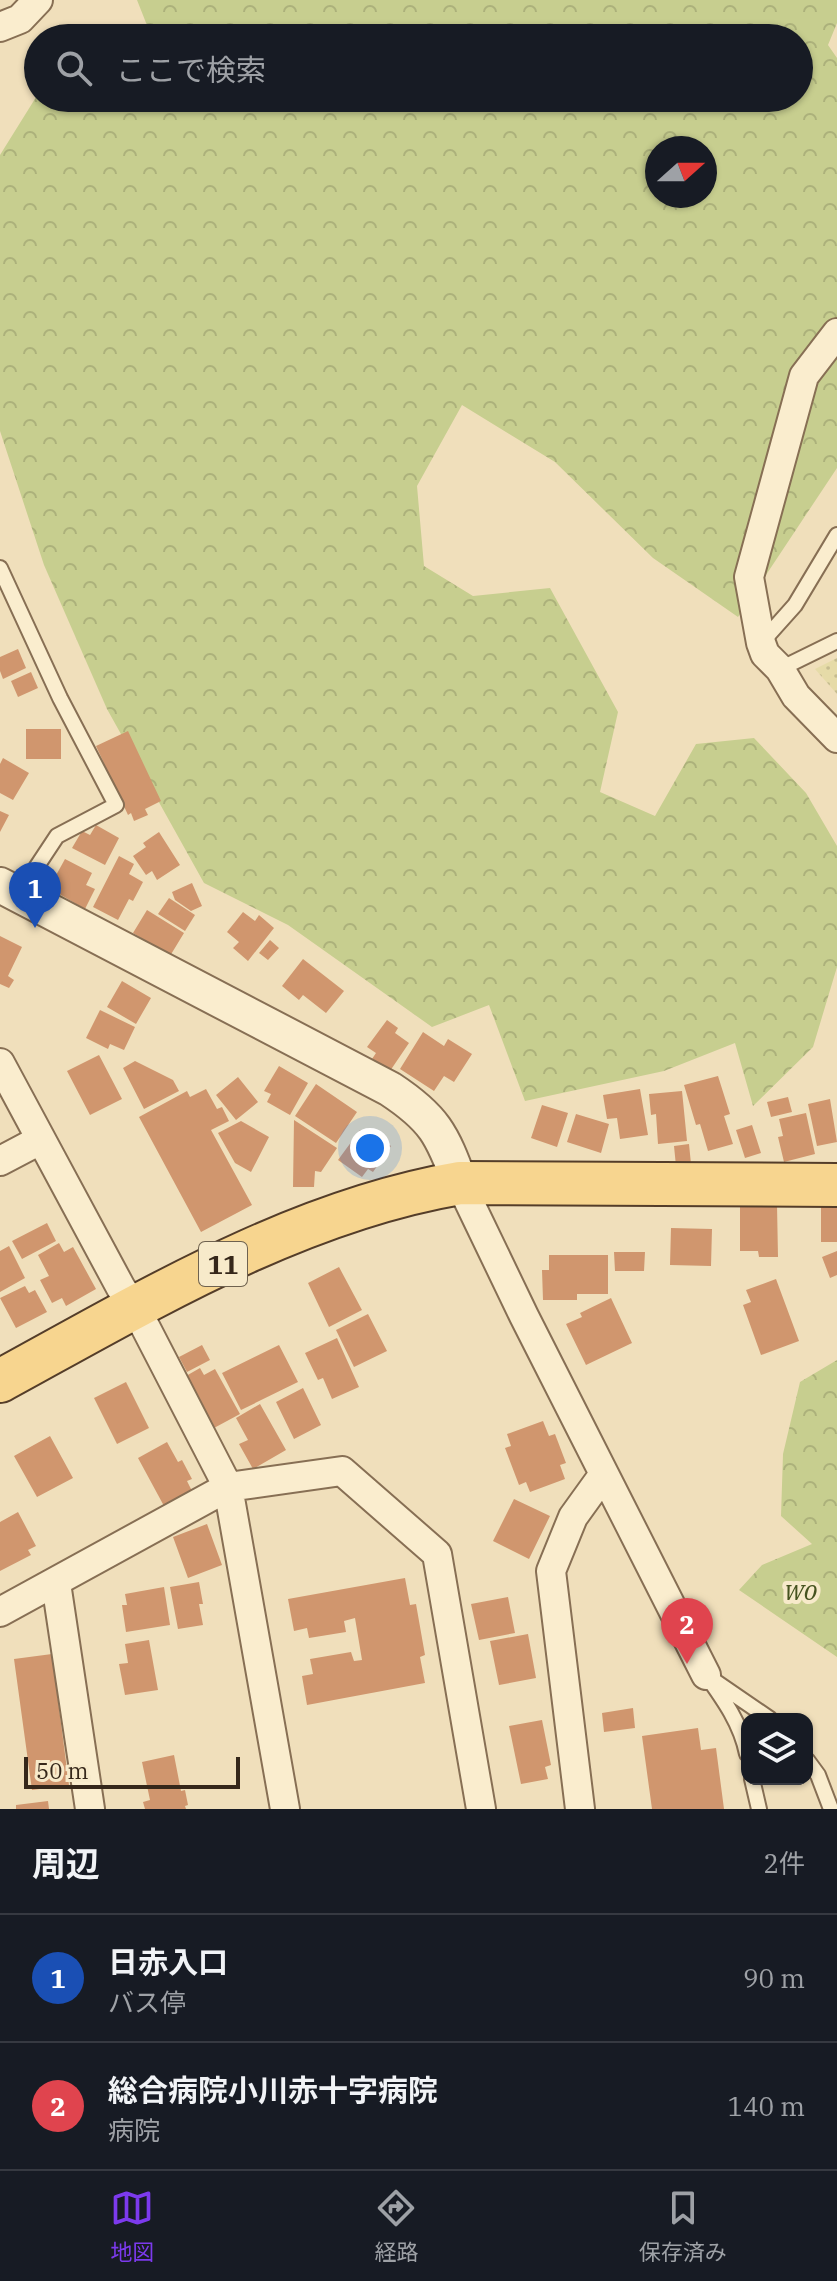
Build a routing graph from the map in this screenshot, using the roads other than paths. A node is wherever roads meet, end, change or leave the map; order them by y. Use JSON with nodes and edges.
{"nodes":[{"id":1,"x":38,"y":0,"type":"edge"},
{"id":2,"x":0,"y":27,"type":"edge"},
{"id":3,"x":837,"y":333,"type":"edge"},
{"id":4,"x":837,"y":535,"type":"edge"},
{"id":5,"x":0,"y":568,"type":"edge"},
{"id":6,"x":837,"y":641,"type":"edge"},
{"id":7,"x":761,"y":643,"type":"junction"},
{"id":8,"x":780,"y":669,"type":"junction"},
{"id":9,"x":837,"y":738,"type":"edge"},
{"id":10,"x":9,"y":890,"type":"edge"},
{"id":11,"x":0,"y":1063,"type":"edge"},
{"id":12,"x":40,"y":1140,"type":"junction"},
{"id":13,"x":0,"y":1161,"type":"edge"},
{"id":14,"x":460,"y":1183,"type":"junction"},
{"id":15,"x":837,"y":1185,"type":"edge"},
{"id":16,"x":135,"y":1307,"type":"junction"},
{"id":17,"x":0,"y":1381,"type":"edge"},
{"id":18,"x":604,"y":1474,"type":"junction"},
{"id":19,"x":228,"y":1487,"type":"junction"},
{"id":20,"x":56,"y":1583,"type":"junction"},
{"id":21,"x":0,"y":1612,"type":"edge"},
{"id":22,"x":706,"y":1675,"type":"junction"},
{"id":23,"x":761,"y":1713,"type":"edge"},
{"id":24,"x":741,"y":1733,"type":"edge"},
{"id":25,"x":813,"y":1768,"type":"edge"},
{"id":26,"x":753,"y":1785,"type":"edge"},
{"id":27,"x":90,"y":1809,"type":"edge"},
{"id":28,"x":285,"y":1809,"type":"edge"},
{"id":29,"x":481,"y":1809,"type":"edge"},
{"id":30,"x":580,"y":1809,"type":"edge"},
{"id":31,"x":759,"y":1809,"type":"edge"},
{"id":32,"x":831,"y":1809,"type":"edge"}],
"edges":[{"from":1,"to":2,"type":"street"},
{"from":3,"to":7,"type":"street"},
{"from":4,"to":7,"type":"lane"},
{"from":5,"to":10,"type":"lane"},
{"from":6,"to":8,"type":"lane"},
{"from":7,"to":8,"type":"street"},
{"from":8,"to":9,"type":"street"},
{"from":10,"to":14,"type":"street"},
{"from":11,"to":12,"type":"street"},
{"from":12,"to":13,"type":"street"},
{"from":12,"to":16,"type":"street"},
{"from":14,"to":15,"type":"main road","number":"11"},
{"from":14,"to":16,"type":"main road","number":"11"},
{"from":14,"to":18,"type":"street"},
{"from":16,"to":17,"type":"main road","number":"11"},
{"from":16,"to":19,"type":"street"},
{"from":18,"to":22,"type":"street"},
{"from":18,"to":30,"type":"street"},
{"from":19,"to":20,"type":"street"},
{"from":19,"to":28,"type":"street"},
{"from":19,"to":29,"type":"street"},
{"from":20,"to":21,"type":"street"},
{"from":20,"to":27,"type":"street"},
{"from":22,"to":23,"type":"lane"},
{"from":22,"to":24,"type":"lane"},
{"from":25,"to":32,"type":"lane"},
{"from":26,"to":31,"type":"lane"}]}
